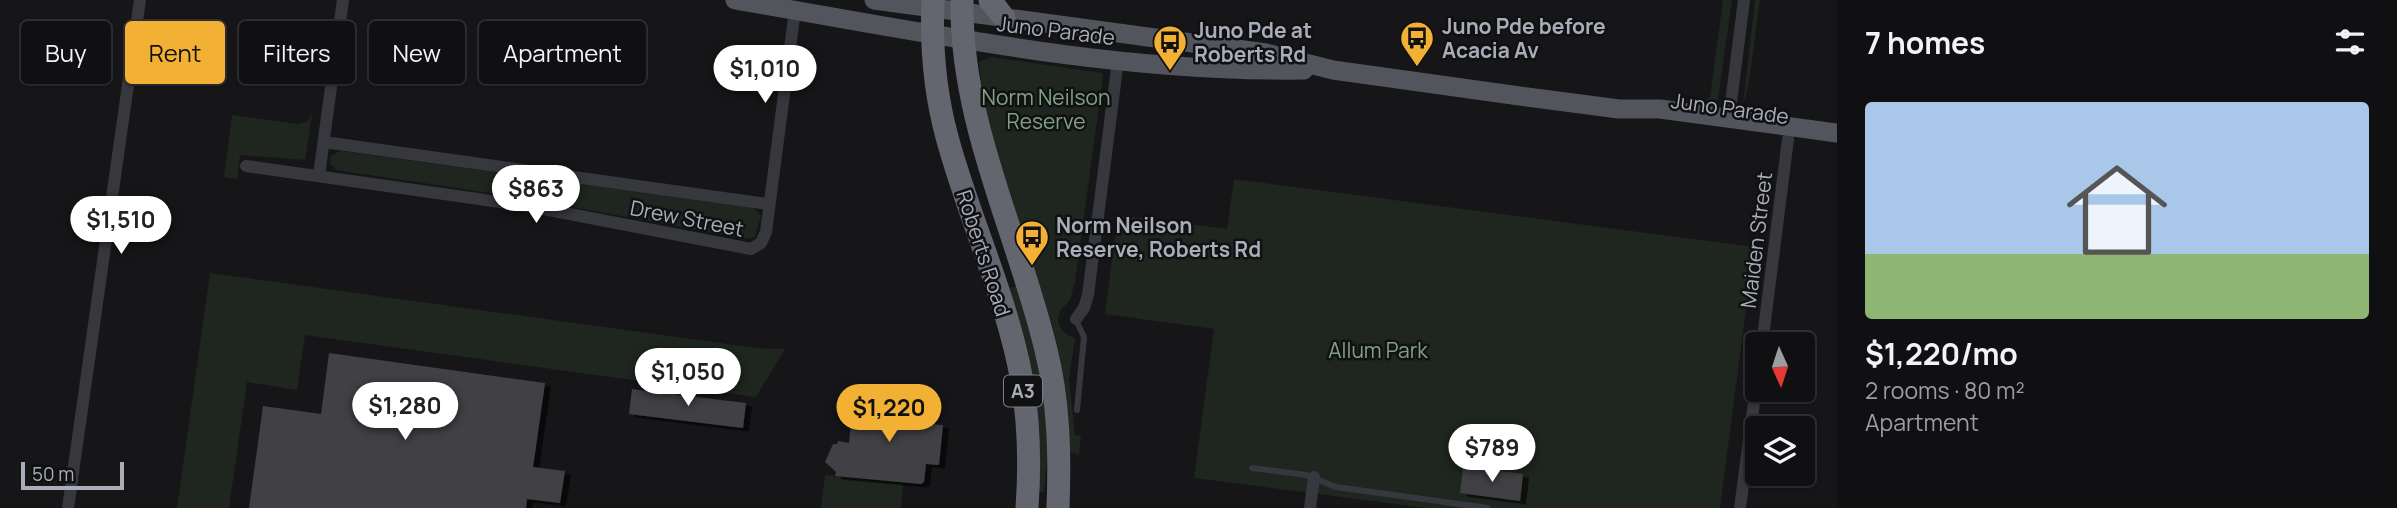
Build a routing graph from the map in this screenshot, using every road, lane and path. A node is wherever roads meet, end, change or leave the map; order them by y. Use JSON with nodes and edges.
{"nodes":[{"id":1,"x":140,"y":0,"type":"edge"},
{"id":2,"x":343,"y":0,"type":"edge"},
{"id":3,"x":735,"y":0,"type":"edge"},
{"id":4,"x":874,"y":0,"type":"edge"},
{"id":5,"x":1744,"y":0,"type":"edge"},
{"id":6,"x":933,"y":4,"type":"edge"},
{"id":7,"x":962,"y":6,"type":"edge"},
{"id":8,"x":997,"y":9,"type":"edge"},
{"id":9,"x":795,"y":10,"type":"junction"},
{"id":10,"x":933,"y":34,"type":"junction"},
{"id":11,"x":964,"y":40,"type":"junction"},
{"id":12,"x":1118,"y":60,"type":"junction"},
{"id":13,"x":1334,"y":70,"type":"junction"},
{"id":14,"x":1619,"y":109,"type":"junction"},
{"id":15,"x":1729,"y":118,"type":"junction"},
{"id":16,"x":1837,"y":133,"type":"edge"},
{"id":17,"x":1788,"y":139,"type":"junction"},
{"id":18,"x":324,"y":142,"type":"junction"},
{"id":19,"x":1837,"y":146,"type":"edge"},
{"id":20,"x":246,"y":166,"type":"dead end"},
{"id":21,"x":319,"y":175,"type":"junction"},
{"id":22,"x":768,"y":204,"type":"junction"},
{"id":23,"x":1076,"y":319,"type":"joint"},
{"id":24,"x":1764,"y":332,"type":"edge"},
{"id":25,"x":1754,"y":402,"type":"edge"},
{"id":26,"x":1077,"y":410,"type":"dead end"},
{"id":27,"x":1252,"y":468,"type":"dead end"},
{"id":28,"x":1314,"y":477,"type":"junction"},
{"id":29,"x":68,"y":508,"type":"edge"},
{"id":30,"x":1027,"y":508,"type":"edge"},
{"id":31,"x":1058,"y":508,"type":"edge"},
{"id":32,"x":1310,"y":508,"type":"edge"},
{"id":33,"x":1488,"y":508,"type":"edge"},
{"id":34,"x":1740,"y":508,"type":"edge"}],
"edges":[{"from":1,"to":29,"type":"street"},
{"from":2,"to":18,"type":"street"},
{"from":3,"to":9,"type":"main road","name":"Juno Parade"},
{"from":4,"to":6,"type":"main road","name":"Juno Parade"},
{"from":5,"to":15,"type":"street"},
{"from":6,"to":7,"type":"main road","name":"Juno Parade"},
{"from":6,"to":10,"type":"highway","name":"Roberts Road","number":"A3"},
{"from":7,"to":8,"type":"main road","name":"Juno Parade"},
{"from":7,"to":11,"type":"highway","name":"Roberts Road","number":"A3"},
{"from":8,"to":13,"type":"main road","name":"Juno Parade"},
{"from":9,"to":10,"type":"main road","name":"Juno Parade"},
{"from":9,"to":22,"type":"street"},
{"from":10,"to":11,"type":"main road","name":"Juno Parade"},
{"from":10,"to":30,"type":"highway","name":"Roberts Road","number":"A3"},
{"from":11,"to":12,"type":"main road","name":"Juno Parade"},
{"from":11,"to":31,"type":"highway","name":"Roberts Road","number":"A3"},
{"from":12,"to":13,"type":"main road","name":"Juno Parade"},
{"from":12,"to":23,"type":"street"},
{"from":13,"to":14,"type":"main road","name":"Juno Parade"},
{"from":14,"to":15,"type":"main road","name":"Juno Parade"},
{"from":14,"to":17,"type":"main road","name":"Juno Parade"},
{"from":15,"to":16,"type":"main road","name":"Juno Parade"},
{"from":17,"to":19,"type":"main road","name":"Juno Parade"},
{"from":17,"to":24,"type":"street","name":"Maiden Street"},
{"from":18,"to":21,"type":"street"},
{"from":18,"to":22,"type":"street","name":"Drew Street"},
{"from":20,"to":21,"type":"street","name":"Drew Street"},
{"from":21,"to":22,"type":"street","name":"Drew Street"},
{"from":23,"to":26,"type":"lane"},
{"from":25,"to":34,"type":"street"},
{"from":27,"to":28,"type":"lane"},
{"from":28,"to":32,"type":"street"},
{"from":28,"to":33,"type":"lane"}]}
